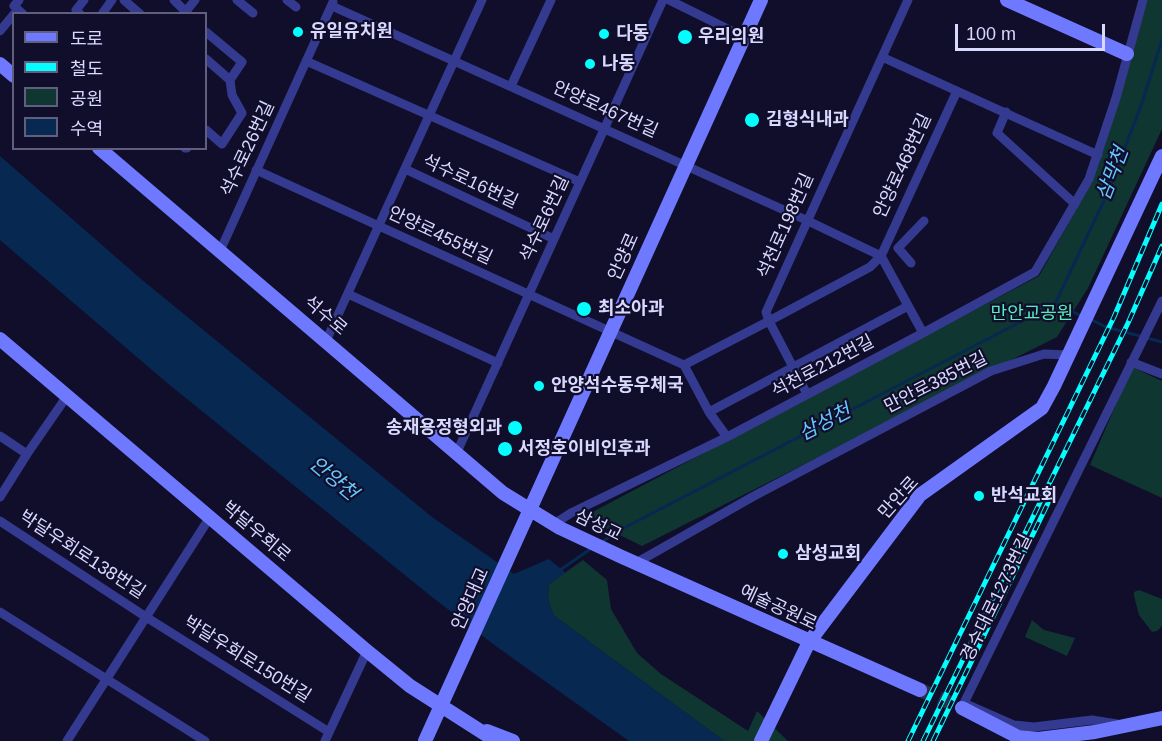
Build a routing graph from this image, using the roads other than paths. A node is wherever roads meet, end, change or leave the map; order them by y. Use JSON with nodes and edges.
{"nodes":[{"id":1,"x":84,"y":0,"type":"edge"},
{"id":2,"x":124,"y":0,"type":"edge"},
{"id":3,"x":174,"y":0,"type":"edge"},
{"id":4,"x":195,"y":0,"type":"edge"},
{"id":5,"x":237,"y":0,"type":"edge"},
{"id":6,"x":254,"y":0,"type":"edge"},
{"id":7,"x":288,"y":0,"type":"edge"},
{"id":8,"x":482,"y":0,"type":"edge"},
{"id":9,"x":551,"y":0,"type":"edge"},
{"id":10,"x":663,"y":0,"type":"edge"},
{"id":11,"x":669,"y":0,"type":"edge"},
{"id":12,"x":761,"y":0,"type":"edge"},
{"id":13,"x":908,"y":0,"type":"edge"},
{"id":14,"x":1007,"y":0,"type":"edge"},
{"id":15,"x":1143,"y":0,"type":"edge"},
{"id":16,"x":333,"y":3,"type":"edge"},
{"id":17,"x":296,"y":7,"type":"dead end"},
{"id":18,"x":134,"y":11,"type":"edge"},
{"id":19,"x":78,"y":12,"type":"edge"},
{"id":20,"x":188,"y":12,"type":"edge"},
{"id":21,"x":12,"y":16,"type":"edge"},
{"id":22,"x":0,"y":31,"type":"edge"},
{"id":23,"x":207,"y":34,"type":"edge"},
{"id":24,"x":744,"y":37,"type":"junction"},
{"id":25,"x":224,"y":47,"type":"junction"},
{"id":26,"x":1127,"y":54,"type":"junction"},
{"id":27,"x":882,"y":57,"type":"junction"},
{"id":28,"x":454,"y":60,"type":"junction"},
{"id":29,"x":306,"y":61,"type":"junction"},
{"id":30,"x":209,"y":62,"type":"edge"},
{"id":31,"x":0,"y":64,"type":"edge"},
{"id":32,"x":12,"y":74,"type":"edge"},
{"id":33,"x":230,"y":80,"type":"junction"},
{"id":34,"x":511,"y":86,"type":"junction"},
{"id":35,"x":957,"y":91,"type":"junction"},
{"id":36,"x":1006,"y":112,"type":"junction"},
{"id":37,"x":429,"y":116,"type":"junction"},
{"id":38,"x":604,"y":128,"type":"junction"},
{"id":39,"x":207,"y":131,"type":"edge"},
{"id":40,"x":101,"y":150,"type":"edge"},
{"id":41,"x":1098,"y":154,"type":"junction"},
{"id":42,"x":1162,"y":156,"type":"edge"},
{"id":43,"x":685,"y":165,"type":"junction"},
{"id":44,"x":405,"y":169,"type":"junction"},
{"id":45,"x":256,"y":170,"type":"junction"},
{"id":46,"x":580,"y":182,"type":"junction"},
{"id":47,"x":1075,"y":204,"type":"junction"},
{"id":48,"x":806,"y":220,"type":"junction"},
{"id":49,"x":924,"y":220,"type":"dead end"},
{"id":50,"x":379,"y":226,"type":"junction"},
{"id":51,"x":554,"y":239,"type":"junction"},
{"id":52,"x":220,"y":251,"type":"junction"},
{"id":53,"x":880,"y":256,"type":"junction"},
{"id":54,"x":911,"y":263,"type":"dead end"},
{"id":55,"x":348,"y":294,"type":"junction"},
{"id":56,"x":528,"y":295,"type":"junction"},
{"id":57,"x":1162,"y":301,"type":"edge"},
{"id":58,"x":908,"y":306,"type":"junction"},
{"id":59,"x":769,"y":321,"type":"junction"},
{"id":60,"x":610,"y":331,"type":"junction"},
{"id":61,"x":923,"y":333,"type":"junction"},
{"id":62,"x":0,"y":339,"type":"edge"},
{"id":63,"x":326,"y":341,"type":"junction"},
{"id":64,"x":1068,"y":355,"type":"junction"},
{"id":65,"x":1132,"y":359,"type":"junction"},
{"id":66,"x":498,"y":363,"type":"junction"},
{"id":67,"x":684,"y":364,"type":"junction"},
{"id":68,"x":793,"y":366,"type":"junction"},
{"id":69,"x":1162,"y":374,"type":"edge"},
{"id":70,"x":807,"y":394,"type":"junction"},
{"id":71,"x":67,"y":396,"type":"junction"},
{"id":72,"x":709,"y":412,"type":"junction"},
{"id":73,"x":0,"y":436,"type":"edge"},
{"id":74,"x":726,"y":437,"type":"junction"},
{"id":75,"x":456,"y":452,"type":"junction"},
{"id":76,"x":27,"y":454,"type":"junction"},
{"id":77,"x":0,"y":497,"type":"edge"},
{"id":78,"x":530,"y":508,"type":"junction"},
{"id":79,"x":210,"y":517,"type":"junction"},
{"id":80,"x":0,"y":521,"type":"edge"},
{"id":81,"x":557,"y":526,"type":"junction"},
{"id":82,"x":522,"y":530,"type":"joint"},
{"id":83,"x":622,"y":557,"type":"joint"},
{"id":84,"x":636,"y":563,"type":"junction"},
{"id":85,"x":0,"y":612,"type":"edge"},
{"id":86,"x":146,"y":617,"type":"junction"},
{"id":87,"x":809,"y":642,"type":"junction"},
{"id":88,"x":367,"y":651,"type":"junction"},
{"id":89,"x":106,"y":679,"type":"junction"},
{"id":90,"x":920,"y":690,"type":"tunnel mouth"},
{"id":91,"x":441,"y":707,"type":"junction"},
{"id":92,"x":962,"y":708,"type":"tunnel mouth"},
{"id":93,"x":1162,"y":718,"type":"edge"},
{"id":94,"x":468,"y":724,"type":"junction"},
{"id":95,"x":1125,"y":726,"type":"junction"},
{"id":96,"x":327,"y":737,"type":"edge"},
{"id":97,"x":67,"y":741,"type":"edge"},
{"id":98,"x":205,"y":741,"type":"edge"},
{"id":99,"x":425,"y":741,"type":"edge"},
{"id":100,"x":484,"y":741,"type":"edge"},
{"id":101,"x":496,"y":741,"type":"edge"},
{"id":102,"x":513,"y":741,"type":"edge"},
{"id":103,"x":761,"y":741,"type":"edge"},
{"id":104,"x":1074,"y":741,"type":"edge"}],
"edges":[{"from":1,"to":19,"type":"street"},
{"from":2,"to":18,"type":"street"},
{"from":3,"to":20,"type":"street"},
{"from":4,"to":20,"type":"street"},
{"from":5,"to":6,"type":"street"},
{"from":7,"to":17,"type":"street"},
{"from":8,"to":28,"type":"street","name":"석수로16번길"},
{"from":9,"to":34,"type":"street"},
{"from":10,"to":38,"type":"street","name":"석수로6번길"},
{"from":11,"to":24,"type":"street"},
{"from":12,"to":24,"type":"street","name":"안양로"},
{"from":13,"to":27,"type":"street","name":"석천로198번길"},
{"from":14,"to":26,"type":"street"},
{"from":15,"to":26,"type":"street","name":"석천로212번길"},
{"from":16,"to":28,"type":"street","name":"안양로467번길"},
{"from":16,"to":29,"type":"street","name":"석수로26번길"},
{"from":21,"to":22,"type":"street"},
{"from":23,"to":25,"type":"street"},
{"from":24,"to":43,"type":"street","name":"안양로"},
{"from":25,"to":30,"type":"street"},
{"from":25,"to":33,"type":"street"},
{"from":26,"to":41,"type":"street","name":"석천로212번길"},
{"from":27,"to":35,"type":"street"},
{"from":27,"to":48,"type":"street","name":"석천로198번길"},
{"from":28,"to":34,"type":"street","name":"안양로467번길"},
{"from":28,"to":37,"type":"street","name":"석수로16번길"},
{"from":29,"to":37,"type":"street"},
{"from":29,"to":45,"type":"street","name":"석수로26번길"},
{"from":30,"to":33,"type":"street"},
{"from":31,"to":32,"type":"street"},
{"from":33,"to":39,"type":"street"},
{"from":34,"to":38,"type":"street","name":"안양로467번길"},
{"from":35,"to":36,"type":"street"},
{"from":35,"to":53,"type":"street","name":"안양로468번길"},
{"from":36,"to":41,"type":"street"},
{"from":36,"to":47,"type":"street"},
{"from":37,"to":44,"type":"street","name":"석수로16번길"},
{"from":37,"to":46,"type":"street"},
{"from":38,"to":43,"type":"street","name":"안양로467번길"},
{"from":38,"to":46,"type":"street","name":"석수로6번길"},
{"from":40,"to":52,"type":"street","name":"석수로"},
{"from":41,"to":47,"type":"street","name":"석천로212번길"},
{"from":42,"to":64,"type":"street","name":"만안로"},
{"from":43,"to":48,"type":"street"},
{"from":43,"to":60,"type":"street","name":"안양로"},
{"from":44,"to":50,"type":"street","name":"석수로16번길"},
{"from":44,"to":51,"type":"street","name":"석수로16번길"},
{"from":45,"to":50,"type":"street","name":"안양로455번길"},
{"from":45,"to":52,"type":"street","name":"석수로26번길"},
{"from":46,"to":51,"type":"street","name":"석수로6번길"},
{"from":47,"to":61,"type":"street","name":"석천로212번길"},
{"from":48,"to":53,"type":"street"},
{"from":48,"to":59,"type":"street","name":"석천로198번길"},
{"from":49,"to":54,"type":"street"},
{"from":50,"to":55,"type":"street","name":"석수로16번길"},
{"from":50,"to":56,"type":"street","name":"안양로455번길"},
{"from":51,"to":56,"type":"street","name":"석수로6번길"},
{"from":52,"to":63,"type":"street","name":"석수로"},
{"from":53,"to":58,"type":"street"},
{"from":53,"to":59,"type":"street","name":"안양로468번길"},
{"from":55,"to":63,"type":"street","name":"석수로16번길"},
{"from":55,"to":66,"type":"street"},
{"from":56,"to":60,"type":"street","name":"안양로455번길"},
{"from":56,"to":66,"type":"street","name":"석수로6번길"},
{"from":57,"to":65,"type":"street"},
{"from":58,"to":61,"type":"street"},
{"from":58,"to":68,"type":"street"},
{"from":59,"to":67,"type":"street"},
{"from":59,"to":68,"type":"street"},
{"from":60,"to":67,"type":"street","name":"안양로455번길"},
{"from":60,"to":78,"type":"street","name":"안양로"},
{"from":61,"to":70,"type":"street","name":"석천로212번길"},
{"from":62,"to":71,"type":"street","name":"박달우회로"},
{"from":63,"to":75,"type":"street","name":"석수로"},
{"from":64,"to":84,"type":"street","name":"만안로385번길"},
{"from":64,"to":87,"type":"street","name":"만안로"},
{"from":65,"to":69,"type":"street"},
{"from":65,"to":95,"type":"street","name":"경수대로1273번길"},
{"from":66,"to":75,"type":"street","name":"석수로6번길"},
{"from":67,"to":72,"type":"street"},
{"from":68,"to":70,"type":"street"},
{"from":68,"to":72,"type":"street"},
{"from":70,"to":74,"type":"street","name":"석천로212번길"},
{"from":71,"to":76,"type":"street"},
{"from":71,"to":79,"type":"street","name":"박달우회로"},
{"from":72,"to":74,"type":"street"},
{"from":73,"to":76,"type":"street"},
{"from":74,"to":81,"type":"street","name":"석천로212번길"},
{"from":75,"to":78,"type":"street","name":"석수로"},
{"from":76,"to":77,"type":"street"},
{"from":78,"to":81,"type":"street"},
{"from":78,"to":82,"type":"street","name":"안양로"},
{"from":79,"to":86,"type":"street"},
{"from":79,"to":88,"type":"street","name":"박달우회로"},
{"from":80,"to":86,"type":"street","name":"박달우회로138번길"},
{"from":81,"to":83,"type":"street","name":"삼성교"},
{"from":82,"to":91,"type":"street","name":"안양대교"},
{"from":83,"to":84,"type":"street","name":"예술공원로"},
{"from":84,"to":87,"type":"street","name":"예술공원로"},
{"from":85,"to":89,"type":"street"},
{"from":86,"to":89,"type":"street"},
{"from":86,"to":96,"type":"street","name":"박달우회로150번길"},
{"from":87,"to":90,"type":"street","name":"예술공원로"},
{"from":87,"to":103,"type":"street","name":"만안로"},
{"from":88,"to":91,"type":"street","name":"박달우회로"},
{"from":88,"to":96,"type":"street"},
{"from":89,"to":97,"type":"street"},
{"from":89,"to":98,"type":"street"},
{"from":91,"to":94,"type":"street","name":"박달우회로"},
{"from":91,"to":99,"type":"street"},
{"from":92,"to":95,"type":"street"},
{"from":93,"to":95,"type":"street"},
{"from":94,"to":100,"type":"street"},
{"from":94,"to":101,"type":"street","name":"박달우회로"},
{"from":94,"to":102,"type":"street"},
{"from":95,"to":104,"type":"street"}]}
